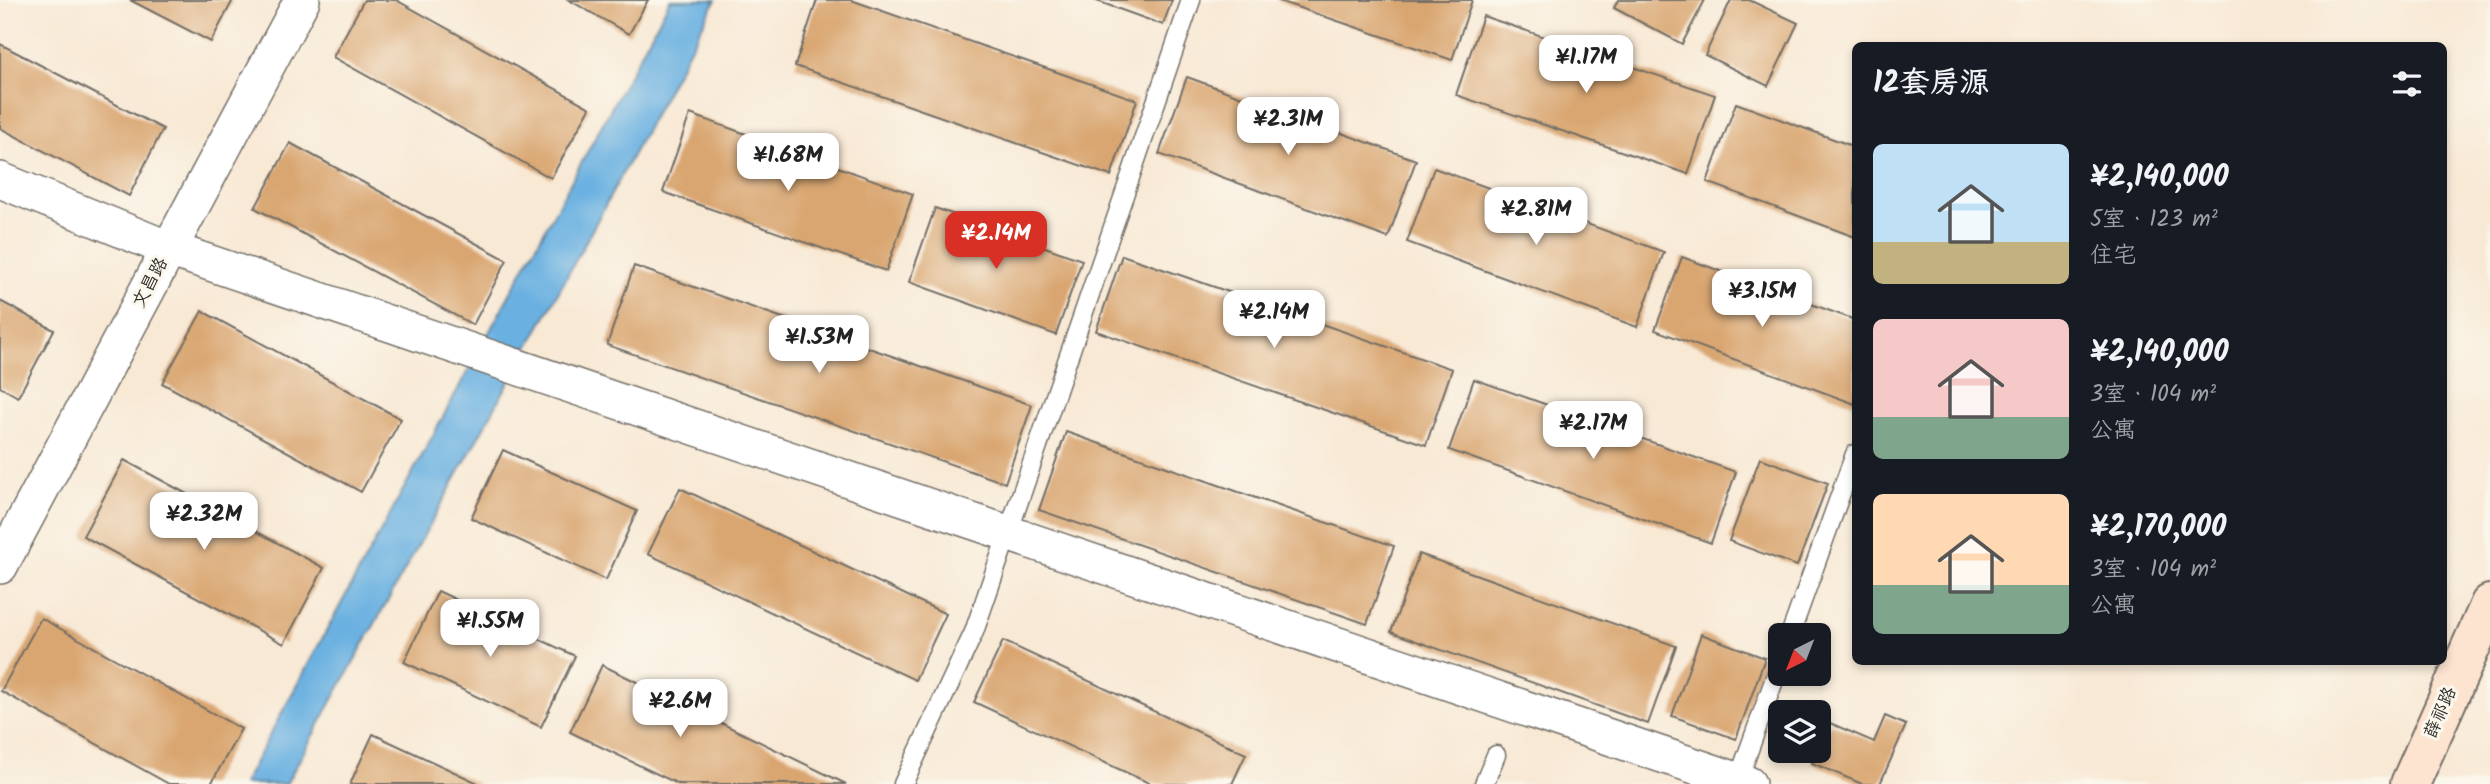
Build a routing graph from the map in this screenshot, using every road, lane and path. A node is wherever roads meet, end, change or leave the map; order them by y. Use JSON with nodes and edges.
{"nodes":[{"id":1,"x":302,"y":0,"type":"edge"},
{"id":2,"x":1191,"y":0,"type":"edge"},
{"id":3,"x":0,"y":180,"type":"edge"},
{"id":4,"x":169,"y":249,"type":"junction"},
{"id":5,"x":1852,"y":462,"type":"edge"},
{"id":6,"x":1008,"y":534,"type":"junction"},
{"id":7,"x":0,"y":566,"type":"edge"},
{"id":8,"x":2490,"y":604,"type":"edge"},
{"id":9,"x":1794,"y":623,"type":"edge"},
{"id":10,"x":1773,"y":686,"type":"edge"},
{"id":11,"x":1496,"y":755,"type":"dead end"},
{"id":12,"x":1743,"y":782,"type":"edge"},
{"id":13,"x":903,"y":784,"type":"edge"},
{"id":14,"x":1484,"y":784,"type":"edge"},
{"id":15,"x":2410,"y":784,"type":"edge"}],
"edges":[{"from":1,"to":4,"type":"street","name":"文昌路"},
{"from":2,"to":6,"type":"lane"},
{"from":3,"to":4,"type":"street"},
{"from":4,"to":6,"type":"street"},
{"from":4,"to":7,"type":"street","name":"文昌路"},
{"from":5,"to":9,"type":"lane"},
{"from":6,"to":12,"type":"street"},
{"from":6,"to":13,"type":"lane"},
{"from":8,"to":15,"type":"street","name":"薛祁路"},
{"from":10,"to":12,"type":"lane"},
{"from":11,"to":14,"type":"lane"}]}
